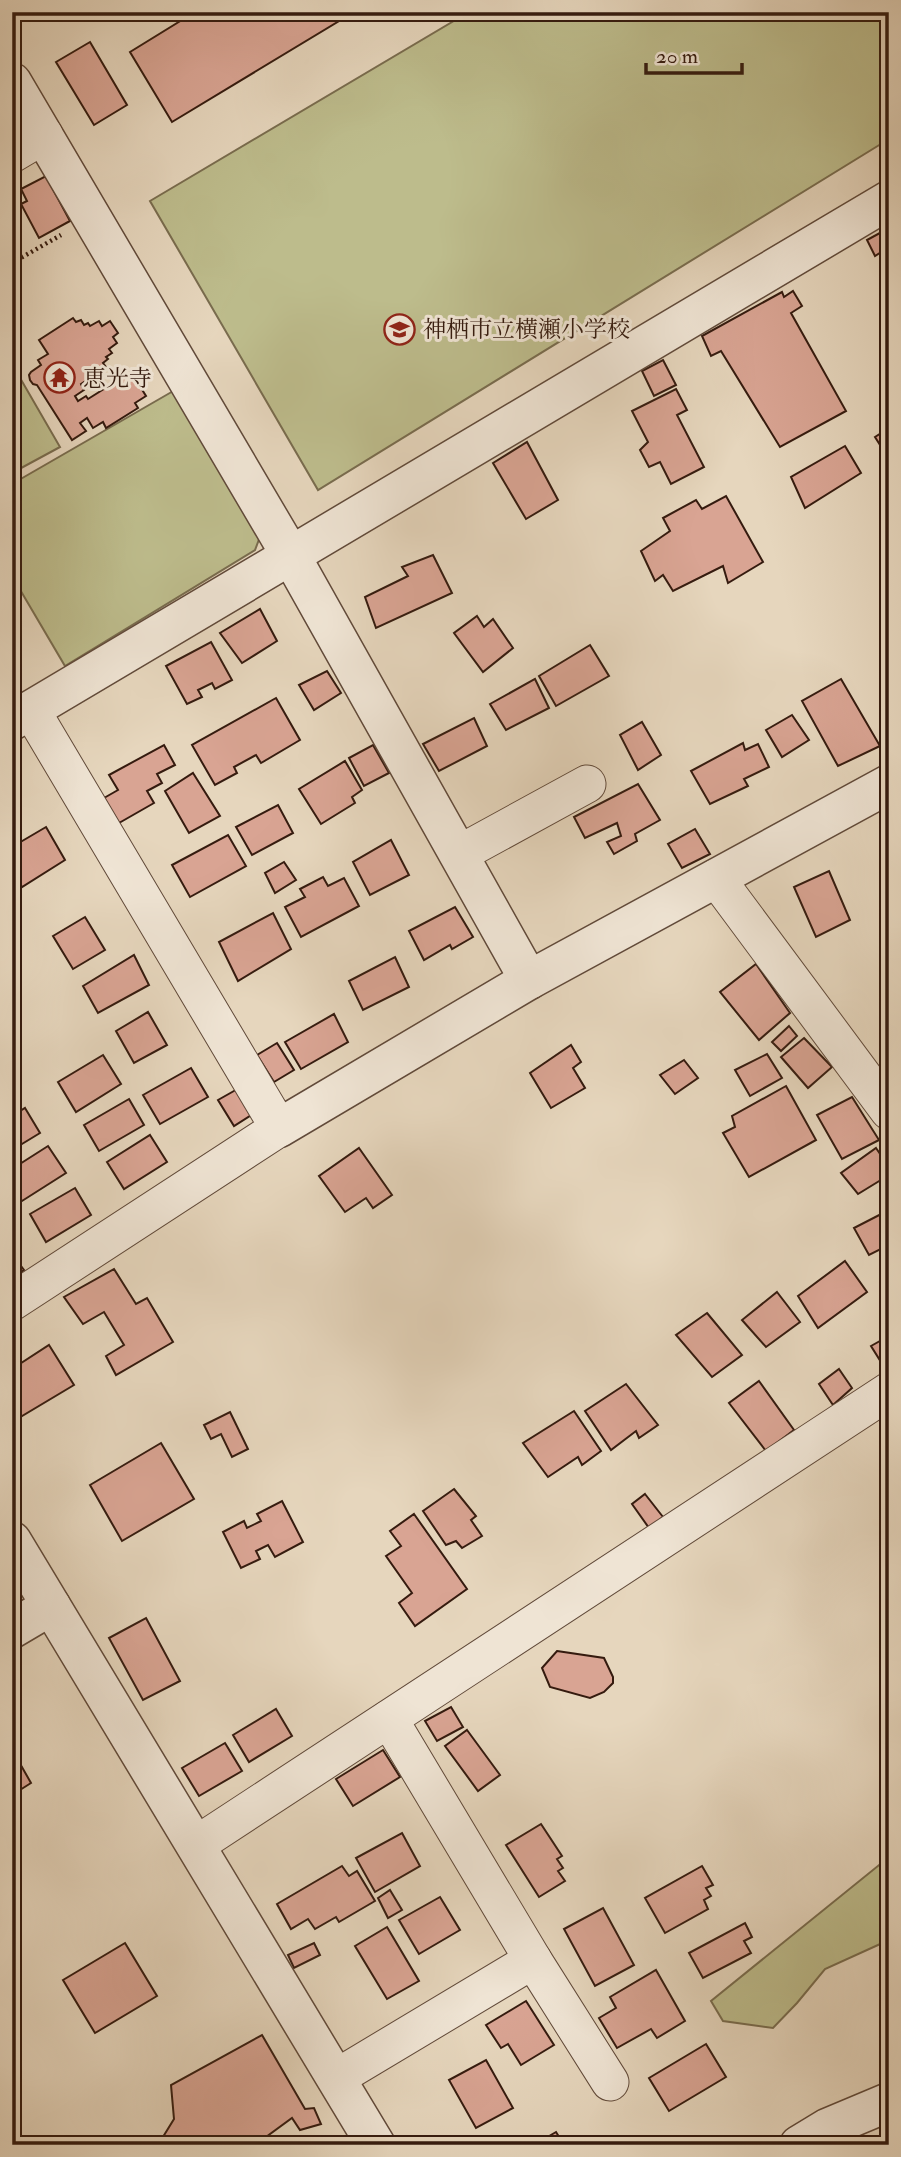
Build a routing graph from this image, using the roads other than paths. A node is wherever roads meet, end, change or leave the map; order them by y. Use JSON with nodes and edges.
{"nodes":[{"id":1,"x":12,"y":82,"type":"edge"},
{"id":2,"x":28,"y":145,"type":"edge"},
{"id":3,"x":889,"y":200,"type":"edge"},
{"id":4,"x":291,"y":556,"type":"junction"},
{"id":5,"x":22,"y":716,"type":"edge"},
{"id":6,"x":587,"y":784,"type":"dead end"},
{"id":7,"x":889,"y":784,"type":"edge"},
{"id":8,"x":459,"y":854,"type":"junction"},
{"id":9,"x":716,"y":878,"type":"junction"},
{"id":10,"x":530,"y":980,"type":"junction"},
{"id":11,"x":889,"y":1111,"type":"edge"},
{"id":12,"x":279,"y":1129,"type":"junction"},
{"id":13,"x":12,"y":1302,"type":"edge"},
{"id":14,"x":889,"y":1391,"type":"edge"},
{"id":15,"x":12,"y":1541,"type":"edge"},
{"id":16,"x":51,"y":1606,"type":"junction"},
{"id":17,"x":12,"y":1629,"type":"edge"},
{"id":18,"x":389,"y":1719,"type":"junction"},
{"id":19,"x":196,"y":1845,"type":"junction"},
{"id":20,"x":533,"y":1960,"type":"junction"},
{"id":21,"x":336,"y":2078,"type":"junction"},
{"id":22,"x":610,"y":2082,"type":"dead end"},
{"id":23,"x":889,"y":2102,"type":"edge"},
{"id":24,"x":376,"y":2145,"type":"edge"},
{"id":25,"x":799,"y":2145,"type":"edge"}],
"edges":[{"from":1,"to":2,"type":"street"},
{"from":2,"to":4,"type":"street"},
{"from":3,"to":4,"type":"street"},
{"from":4,"to":5,"type":"street"},
{"from":4,"to":8,"type":"street"},
{"from":5,"to":12,"type":"street"},
{"from":6,"to":8,"type":"street"},
{"from":7,"to":9,"type":"street"},
{"from":8,"to":10,"type":"street"},
{"from":9,"to":10,"type":"street"},
{"from":9,"to":11,"type":"street"},
{"from":10,"to":12,"type":"street"},
{"from":12,"to":13,"type":"street"},
{"from":14,"to":18,"type":"street"},
{"from":15,"to":16,"type":"street"},
{"from":16,"to":17,"type":"street"},
{"from":16,"to":19,"type":"street"},
{"from":18,"to":19,"type":"street"},
{"from":18,"to":20,"type":"street"},
{"from":19,"to":21,"type":"street"},
{"from":20,"to":21,"type":"street"},
{"from":20,"to":22,"type":"street"},
{"from":21,"to":24,"type":"street"},
{"from":23,"to":25,"type":"street"}]}
